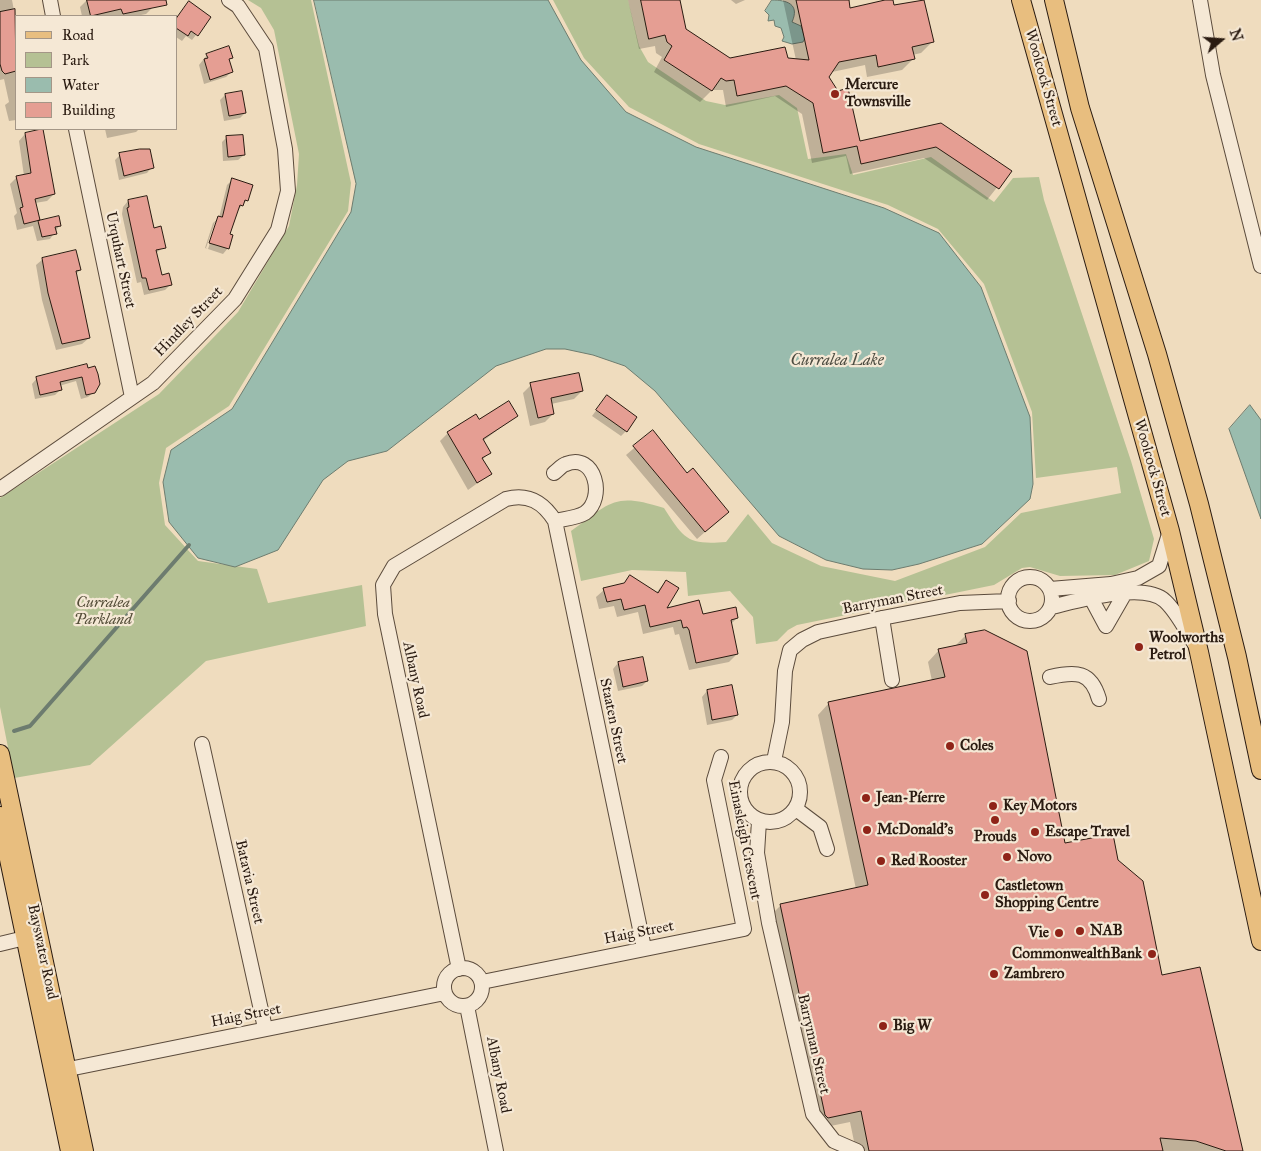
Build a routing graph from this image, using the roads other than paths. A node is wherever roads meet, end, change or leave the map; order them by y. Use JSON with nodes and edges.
{"nodes":[{"id":1,"x":50,"y":0,"type":"edge"},
{"id":2,"x":229,"y":0,"type":"edge"},
{"id":3,"x":1021,"y":0,"type":"edge"},
{"id":4,"x":1054,"y":0,"type":"edge"},
{"id":5,"x":1200,"y":0,"type":"edge"},
{"id":6,"x":53,"y":15,"type":"edge"},
{"id":7,"x":76,"y":130,"type":"edge"},
{"id":8,"x":1261,"y":266,"type":"edge"},
{"id":9,"x":132,"y":397,"type":"junction"},
{"id":10,"x":554,"y":473,"type":"dead end"},
{"id":11,"x":0,"y":489,"type":"edge"},
{"id":12,"x":542,"y":504,"type":"joint"},
{"id":13,"x":554,"y":521,"type":"junction"},
{"id":14,"x":1170,"y":531,"type":"junction"},
{"id":15,"x":1050,"y":589,"type":"junction"},
{"id":16,"x":1126,"y":593,"type":"junction"},
{"id":17,"x":1091,"y":598,"type":"junction"},
{"id":18,"x":1009,"y":601,"type":"junction"},
{"id":19,"x":1051,"y":607,"type":"junction"},
{"id":20,"x":882,"y":618,"type":"junction"},
{"id":21,"x":1199,"y":652,"type":"junction"},
{"id":22,"x":1050,"y":677,"type":"dead end"},
{"id":23,"x":892,"y":680,"type":"dead end"},
{"id":24,"x":1099,"y":699,"type":"dead end"},
{"id":25,"x":202,"y":744,"type":"dead end"},
{"id":26,"x":0,"y":754,"type":"edge"},
{"id":27,"x":721,"y":757,"type":"dead end"},
{"id":28,"x":774,"y":761,"type":"junction"},
{"id":29,"x":1261,"y":770,"type":"edge"},
{"id":30,"x":796,"y":809,"type":"junction"},
{"id":31,"x":0,"y":816,"type":"edge"},
{"id":32,"x":759,"y":821,"type":"junction"},
{"id":33,"x":827,"y":849,"type":"dead end"},
{"id":34,"x":769,"y":923,"type":"joint"},
{"id":35,"x":744,"y":929,"type":"joint"},
{"id":36,"x":32,"y":937,"type":"junction"},
{"id":37,"x":1261,"y":941,"type":"edge"},
{"id":38,"x":0,"y":944,"type":"edge"},
{"id":39,"x":644,"y":948,"type":"junction"},
{"id":40,"x":459,"y":968,"type":"junction"},
{"id":41,"x":482,"y":982,"type":"junction"},
{"id":42,"x":445,"y":993,"type":"junction"},
{"id":43,"x":467,"y":1006,"type":"junction"},
{"id":44,"x":265,"y":1028,"type":"junction"},
{"id":45,"x":60,"y":1071,"type":"junction"},
{"id":46,"x":70,"y":1151,"type":"edge"},
{"id":47,"x":84,"y":1151,"type":"edge"},
{"id":48,"x":496,"y":1151,"type":"edge"},
{"id":49,"x":857,"y":1151,"type":"edge"}],
"edges":[{"from":1,"to":6,"type":"street"},
{"from":2,"to":9,"type":"street","name":"Hindley Street"},
{"from":3,"to":14,"type":"main road","name":"Woolcock Street"},
{"from":4,"to":29,"type":"main road","name":"Woolcock Street"},
{"from":5,"to":8,"type":"street"},
{"from":7,"to":9,"type":"street","name":"Urquhart Street"},
{"from":9,"to":11,"type":"street","name":"Hindley Street"},
{"from":10,"to":13,"type":"street"},
{"from":12,"to":13,"type":"street","name":"Staaten Street"},
{"from":12,"to":40,"type":"street","name":"Albany Road"},
{"from":13,"to":39,"type":"street","name":"Staaten Street"},
{"from":14,"to":15,"type":"street"},
{"from":14,"to":21,"type":"main road","name":"Woolcock Street"},
{"from":15,"to":18,"type":"street"},
{"from":15,"to":19,"type":"street"},
{"from":16,"to":17,"type":"street"},
{"from":16,"to":17,"type":"street"},
{"from":16,"to":21,"type":"street"},
{"from":17,"to":19,"type":"street"},
{"from":18,"to":19,"type":"street"},
{"from":18,"to":20,"type":"street","name":"Barryman Street"},
{"from":20,"to":23,"type":"street"},
{"from":20,"to":28,"type":"street","name":"Barryman Street"},
{"from":21,"to":37,"type":"main road","name":"Woolcock Street"},
{"from":22,"to":24,"type":"street"},
{"from":25,"to":44,"type":"street","name":"Batavia Street"},
{"from":26,"to":36,"type":"main road","name":"Bayswater Road"},
{"from":27,"to":35,"type":"street","name":"Einasleigh Crescent"},
{"from":28,"to":30,"type":"street"},
{"from":28,"to":32,"type":"street"},
{"from":30,"to":32,"type":"street"},
{"from":30,"to":33,"type":"street"},
{"from":31,"to":36,"type":"main road","name":"Bayswater Road"},
{"from":32,"to":34,"type":"street","name":"Einasleigh Crescent"},
{"from":34,"to":49,"type":"street","name":"Barryman Street"},
{"from":35,"to":39,"type":"street","name":"Haig Street"},
{"from":36,"to":38,"type":"street"},
{"from":36,"to":45,"type":"main road","name":"Bayswater Road"},
{"from":39,"to":41,"type":"street","name":"Haig Street"},
{"from":40,"to":41,"type":"street"},
{"from":40,"to":42,"type":"street"},
{"from":41,"to":43,"type":"street"},
{"from":42,"to":43,"type":"street"},
{"from":42,"to":44,"type":"street","name":"Haig Street"},
{"from":43,"to":48,"type":"street","name":"Albany Road"},
{"from":44,"to":45,"type":"street","name":"Haig Street"},
{"from":45,"to":46,"type":"main road","name":"Bayswater Road"},
{"from":45,"to":47,"type":"main road","name":"Bayswater Road"}]}
